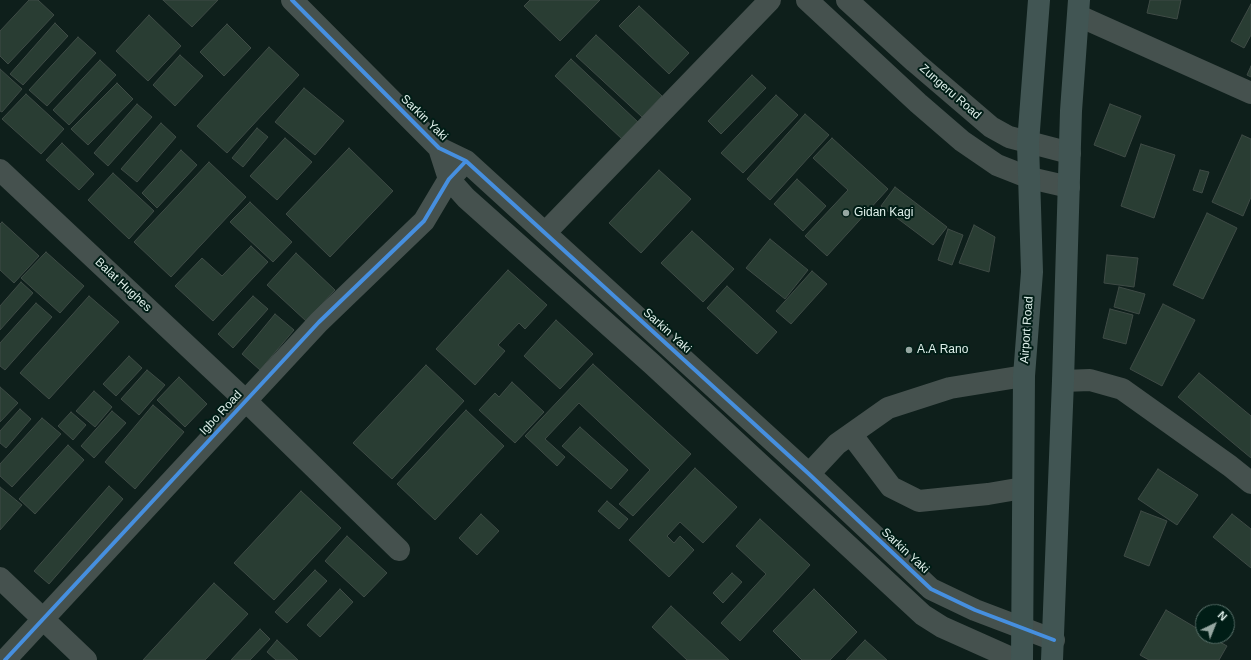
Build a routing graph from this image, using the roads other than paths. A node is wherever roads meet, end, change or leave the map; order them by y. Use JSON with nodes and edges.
{"nodes":[{"id":1,"x":292,"y":0,"type":"edge"},
{"id":2,"x":770,"y":0,"type":"edge"},
{"id":3,"x":807,"y":0,"type":"edge"},
{"id":4,"x":847,"y":0,"type":"edge"},
{"id":5,"x":1040,"y":0,"type":"edge"},
{"id":6,"x":1079,"y":8,"type":"edge"},
{"id":7,"x":1251,"y":94,"type":"edge"},
{"id":8,"x":1028,"y":143,"type":"junction"},
{"id":9,"x":439,"y":148,"type":"junction"},
{"id":10,"x":1070,"y":153,"type":"junction"},
{"id":11,"x":466,"y":161,"type":"junction"},
{"id":12,"x":0,"y":170,"type":"edge"},
{"id":13,"x":484,"y":178,"type":"junction"},
{"id":14,"x":1030,"y":178,"type":"junction"},
{"id":15,"x":449,"y":179,"type":"junction"},
{"id":16,"x":1069,"y":187,"type":"junction"},
{"id":17,"x":466,"y":198,"type":"junction"},
{"id":18,"x":424,"y":221,"type":"junction"},
{"id":19,"x":544,"y":234,"type":"junction"},
{"id":20,"x":1024,"y":376,"type":"junction"},
{"id":21,"x":1063,"y":381,"type":"junction"},
{"id":22,"x":246,"y":401,"type":"junction"},
{"id":23,"x":851,"y":434,"type":"junction"},
{"id":24,"x":809,"y":474,"type":"junction"},
{"id":25,"x":1251,"y":483,"type":"edge"},
{"id":26,"x":1023,"y":488,"type":"junction"},
{"id":27,"x":399,"y":550,"type":"dead end"},
{"id":28,"x":0,"y":578,"type":"edge"},
{"id":29,"x":44,"y":618,"type":"junction"},
{"id":30,"x":1022,"y":628,"type":"junction"},
{"id":31,"x":1053,"y":650,"type":"edge"},
{"id":32,"x":5,"y":660,"type":"edge"},
{"id":33,"x":86,"y":660,"type":"edge"},
{"id":34,"x":1016,"y":660,"type":"edge"},
{"id":35,"x":1022,"y":660,"type":"edge"}],
"edges":[{"from":1,"to":9,"type":"street","name":"Sarkin Yaki"},
{"from":2,"to":19,"type":"street"},
{"from":3,"to":14,"type":"street"},
{"from":4,"to":8,"type":"street","name":"Zungeru Road"},
{"from":5,"to":8,"type":"main road","name":"Airport Road"},
{"from":6,"to":7,"type":"street"},
{"from":6,"to":10,"type":"main road"},
{"from":8,"to":10,"type":"street","name":"Zungeru Road"},
{"from":8,"to":14,"type":"main road","name":"Airport Road"},
{"from":9,"to":11,"type":"street","name":"Sarkin Yaki"},
{"from":9,"to":15,"type":"street","name":"Sarkin Yaki"},
{"from":10,"to":16,"type":"main road"},
{"from":11,"to":13,"type":"street","name":"Sarkin Yaki"},
{"from":11,"to":15,"type":"street","name":"Igbo Road"},
{"from":12,"to":22,"type":"street","name":"Balat Hughes"},
{"from":13,"to":17,"type":"street","name":"Igbo Road"},
{"from":13,"to":19,"type":"street","name":"Sarkin Yaki"},
{"from":14,"to":16,"type":"street"},
{"from":14,"to":20,"type":"main road","name":"Airport Road"},
{"from":15,"to":17,"type":"street"},
{"from":15,"to":18,"type":"street","name":"Igbo Road"},
{"from":16,"to":21,"type":"main road"},
{"from":17,"to":18,"type":"street","name":"Igbo Road"},
{"from":17,"to":34,"type":"street"},
{"from":18,"to":22,"type":"street","name":"Igbo Road"},
{"from":19,"to":24,"type":"street","name":"Sarkin Yaki"},
{"from":20,"to":23,"type":"street"},
{"from":20,"to":26,"type":"main road","name":"Airport Road"},
{"from":21,"to":25,"type":"street"},
{"from":21,"to":31,"type":"main road"},
{"from":22,"to":27,"type":"street","name":"Balat Hughes"},
{"from":22,"to":29,"type":"street","name":"Igbo Road"},
{"from":23,"to":24,"type":"street"},
{"from":23,"to":26,"type":"street"},
{"from":24,"to":30,"type":"street","name":"Sarkin Yaki"},
{"from":26,"to":30,"type":"main road","name":"Airport Road"},
{"from":28,"to":29,"type":"street"},
{"from":29,"to":32,"type":"street","name":"Igbo Road"},
{"from":29,"to":33,"type":"street"},
{"from":30,"to":31,"type":"street","name":"Sarkin Yaki"},
{"from":30,"to":35,"type":"main road","name":"Airport Road"}]}
